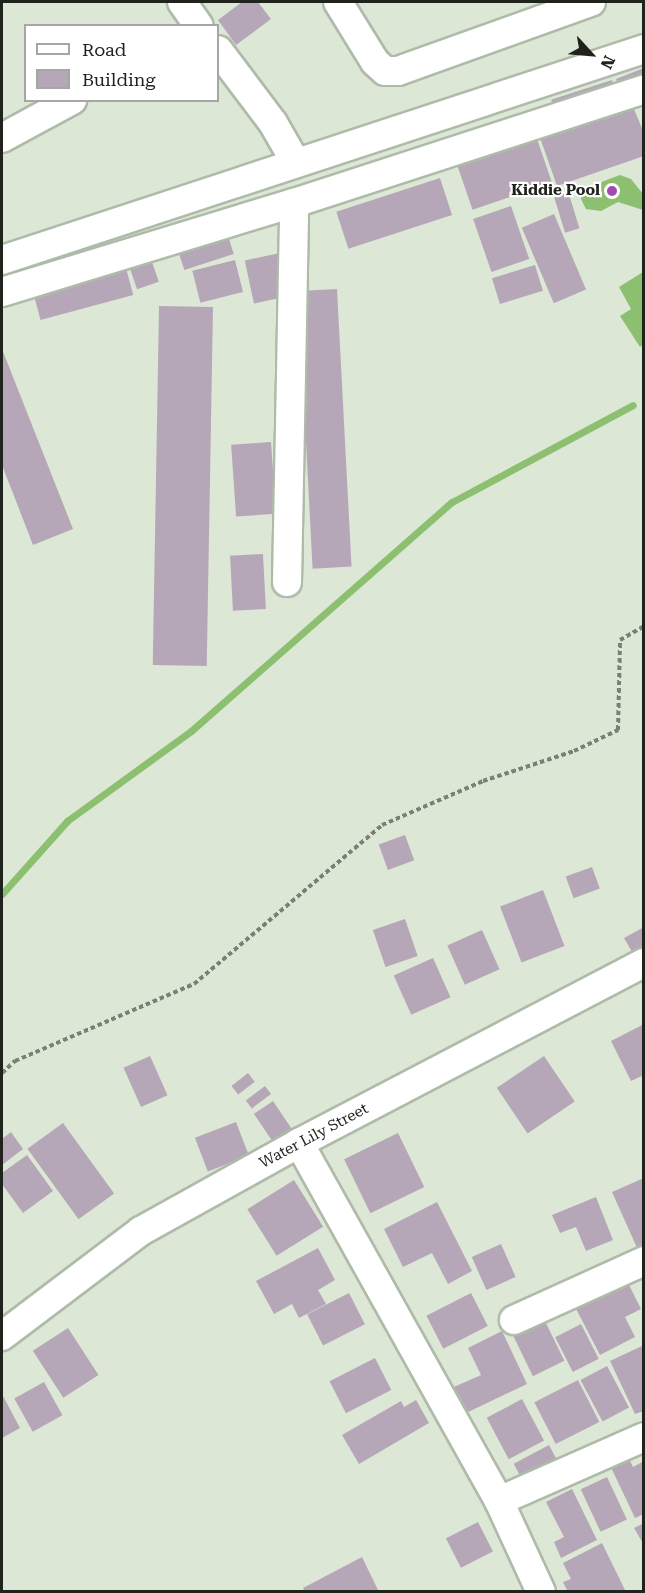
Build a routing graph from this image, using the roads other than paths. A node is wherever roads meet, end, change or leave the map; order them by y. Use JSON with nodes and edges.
{"nodes":[{"id":1,"x":182,"y":2,"type":"edge"},
{"id":2,"x":338,"y":2,"type":"edge"},
{"id":3,"x":591,"y":2,"type":"edge"},
{"id":4,"x":198,"y":24,"type":"edge"},
{"id":5,"x":644,"y":49,"type":"edge"},
{"id":6,"x":219,"y":51,"type":"edge"},
{"id":7,"x":644,"y":88,"type":"edge"},
{"id":8,"x":68,"y":102,"type":"edge"},
{"id":9,"x":2,"y":138,"type":"edge"},
{"id":10,"x":296,"y":163,"type":"junction"},
{"id":11,"x":294,"y":203,"type":"junction"},
{"id":12,"x":2,"y":260,"type":"edge"},
{"id":13,"x":2,"y":292,"type":"edge"},
{"id":14,"x":287,"y":582,"type":"dead end"},
{"id":15,"x":644,"y":963,"type":"edge"},
{"id":16,"x":299,"y":1143,"type":"junction"},
{"id":17,"x":644,"y":1261,"type":"edge"},
{"id":18,"x":514,"y":1320,"type":"dead end"},
{"id":19,"x":2,"y":1336,"type":"edge"},
{"id":20,"x":644,"y":1437,"type":"edge"},
{"id":21,"x":500,"y":1502,"type":"junction"},
{"id":22,"x":541,"y":1592,"type":"edge"}],
"edges":[{"from":1,"to":4,"type":"street"},
{"from":2,"to":3,"type":"street"},
{"from":5,"to":10,"type":"street"},
{"from":6,"to":10,"type":"street"},
{"from":7,"to":11,"type":"street"},
{"from":8,"to":9,"type":"street"},
{"from":10,"to":12,"type":"street"},
{"from":11,"to":13,"type":"street"},
{"from":11,"to":14,"type":"street"},
{"from":15,"to":16,"type":"street","name":"Water Lily Street"},
{"from":16,"to":19,"type":"street","name":"Water Lily Street"},
{"from":16,"to":21,"type":"street"},
{"from":17,"to":18,"type":"street"},
{"from":20,"to":21,"type":"street"},
{"from":21,"to":22,"type":"street"}]}
